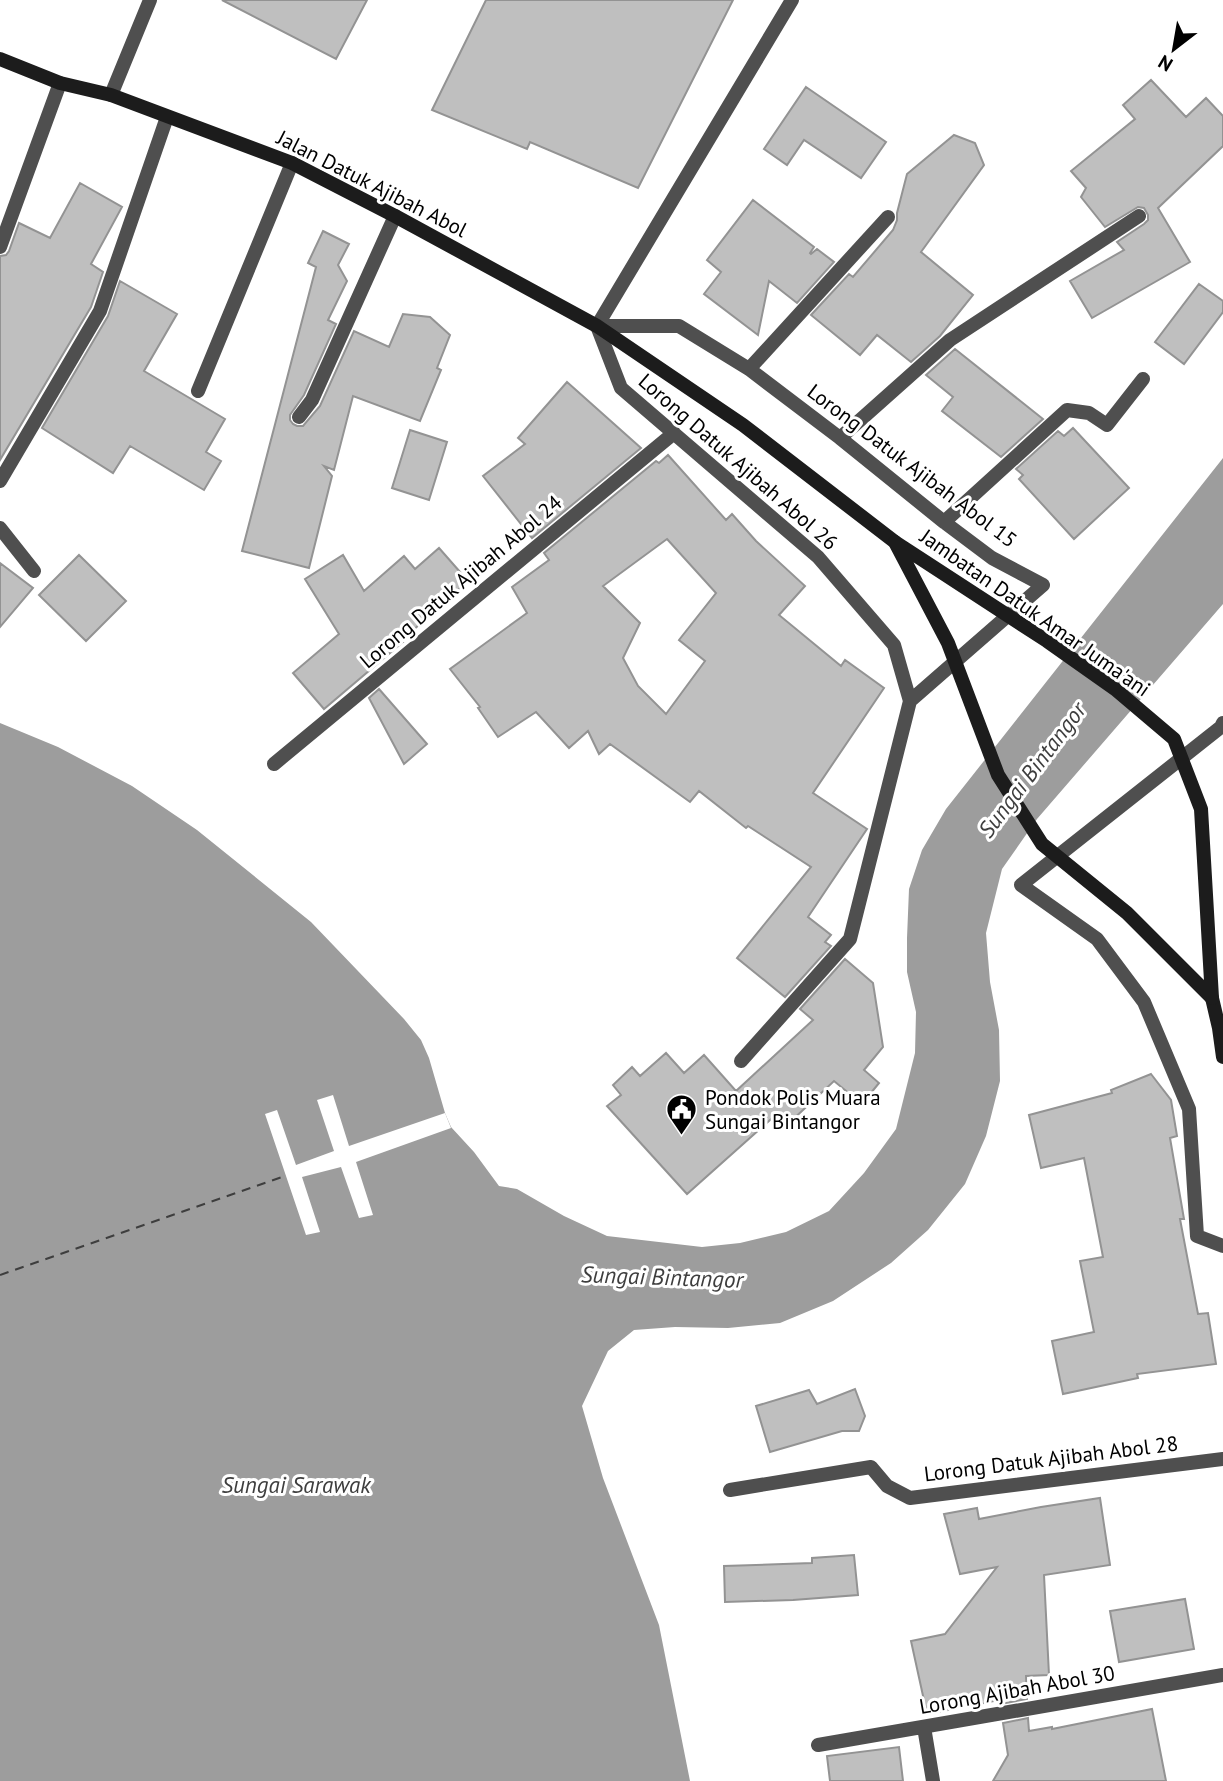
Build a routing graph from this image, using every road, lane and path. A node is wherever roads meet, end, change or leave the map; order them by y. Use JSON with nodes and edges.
{"nodes":[{"id":1,"x":150,"y":0,"type":"edge"},
{"id":2,"x":792,"y":0,"type":"edge"},
{"id":3,"x":0,"y":59,"type":"edge"},
{"id":4,"x":60,"y":83,"type":"junction"},
{"id":5,"x":111,"y":95,"type":"junction"},
{"id":6,"x":167,"y":117,"type":"junction"},
{"id":7,"x":292,"y":163,"type":"junction"},
{"id":8,"x":396,"y":216,"type":"junction"},
{"id":9,"x":1139,"y":216,"type":"dead end"},
{"id":10,"x":888,"y":217,"type":"dead end"},
{"id":11,"x":0,"y":247,"type":"edge"},
{"id":12,"x":597,"y":326,"type":"junction"},
{"id":13,"x":749,"y":369,"type":"junction"},
{"id":14,"x":1143,"y":379,"type":"dead end"},
{"id":15,"x":198,"y":391,"type":"dead end"},
{"id":16,"x":299,"y":417,"type":"dead end"},
{"id":17,"x":674,"y":433,"type":"junction"},
{"id":18,"x":841,"y":438,"type":"junction"},
{"id":19,"x":0,"y":481,"type":"edge"},
{"id":20,"x":944,"y":522,"type":"junction"},
{"id":21,"x":0,"y":528,"type":"edge"},
{"id":22,"x":895,"y":542,"type":"junction"},
{"id":23,"x":34,"y":571,"type":"dead end"},
{"id":24,"x":910,"y":701,"type":"junction"},
{"id":25,"x":1222,"y":728,"type":"edge"},
{"id":26,"x":274,"y":764,"type":"dead end"},
{"id":27,"x":1212,"y":998,"type":"junction"},
{"id":28,"x":1223,"y":1057,"type":"edge"},
{"id":29,"x":741,"y":1061,"type":"dead end"},
{"id":30,"x":1223,"y":1246,"type":"edge"},
{"id":31,"x":1223,"y":1459,"type":"edge"},
{"id":32,"x":730,"y":1490,"type":"dead end"},
{"id":33,"x":1223,"y":1675,"type":"edge"},
{"id":34,"x":924,"y":1727,"type":"junction"},
{"id":35,"x":818,"y":1745,"type":"dead end"},
{"id":36,"x":933,"y":1781,"type":"edge"}],
"edges":[{"from":1,"to":5,"type":"street"},
{"from":2,"to":12,"type":"street"},
{"from":3,"to":4,"type":"main road","name":"Jalan Datuk Ajibah Abol"},
{"from":4,"to":5,"type":"main road","name":"Jalan Datuk Ajibah Abol"},
{"from":4,"to":11,"type":"street"},
{"from":5,"to":6,"type":"main road","name":"Jalan Datuk Ajibah Abol"},
{"from":6,"to":7,"type":"main road","name":"Jalan Datuk Ajibah Abol"},
{"from":6,"to":19,"type":"street"},
{"from":7,"to":8,"type":"main road","name":"Jalan Datuk Ajibah Abol"},
{"from":7,"to":15,"type":"street"},
{"from":8,"to":12,"type":"main road","name":"Jalan Datuk Ajibah Abol"},
{"from":8,"to":16,"type":"street"},
{"from":9,"to":18,"type":"street"},
{"from":10,"to":13,"type":"street"},
{"from":12,"to":13,"type":"street","name":"Lorong Datuk Ajibah Abol 15"},
{"from":12,"to":17,"type":"street","name":"Lorong Datuk Ajibah Abol 26"},
{"from":12,"to":22,"type":"main road","name":"Jambatan Datuk Amar Juma'ani"},
{"from":13,"to":18,"type":"street","name":"Lorong Datuk Ajibah Abol 15"},
{"from":14,"to":20,"type":"street"},
{"from":17,"to":24,"type":"street","name":"Lorong Datuk Ajibah Abol 26"},
{"from":17,"to":26,"type":"street","name":"Lorong Datuk Ajibah Abol 24"},
{"from":18,"to":20,"type":"street","name":"Lorong Datuk Ajibah Abol 15"},
{"from":20,"to":24,"type":"street","name":"Lorong Datuk Ajibah Abol 15"},
{"from":21,"to":23,"type":"street"},
{"from":22,"to":27,"type":"main road","name":"Jambatan Datuk Amar Juma'ani","bridge":true},
{"from":22,"to":27,"type":"main road","name":"Jambatan Datuk Amar Juma'ani","bridge":true},
{"from":24,"to":29,"type":"street"},
{"from":25,"to":30,"type":"street"},
{"from":27,"to":28,"type":"main road","name":"Jambatan Datuk Amar Juma'ani"},
{"from":31,"to":32,"type":"street","name":"Lorong Datuk Ajibah Abol 28"},
{"from":33,"to":34,"type":"street","name":"Lorong Ajibah Abol 30"},
{"from":34,"to":35,"type":"street","name":"Lorong Ajibah Abol 30"},
{"from":34,"to":36,"type":"street"}]}
